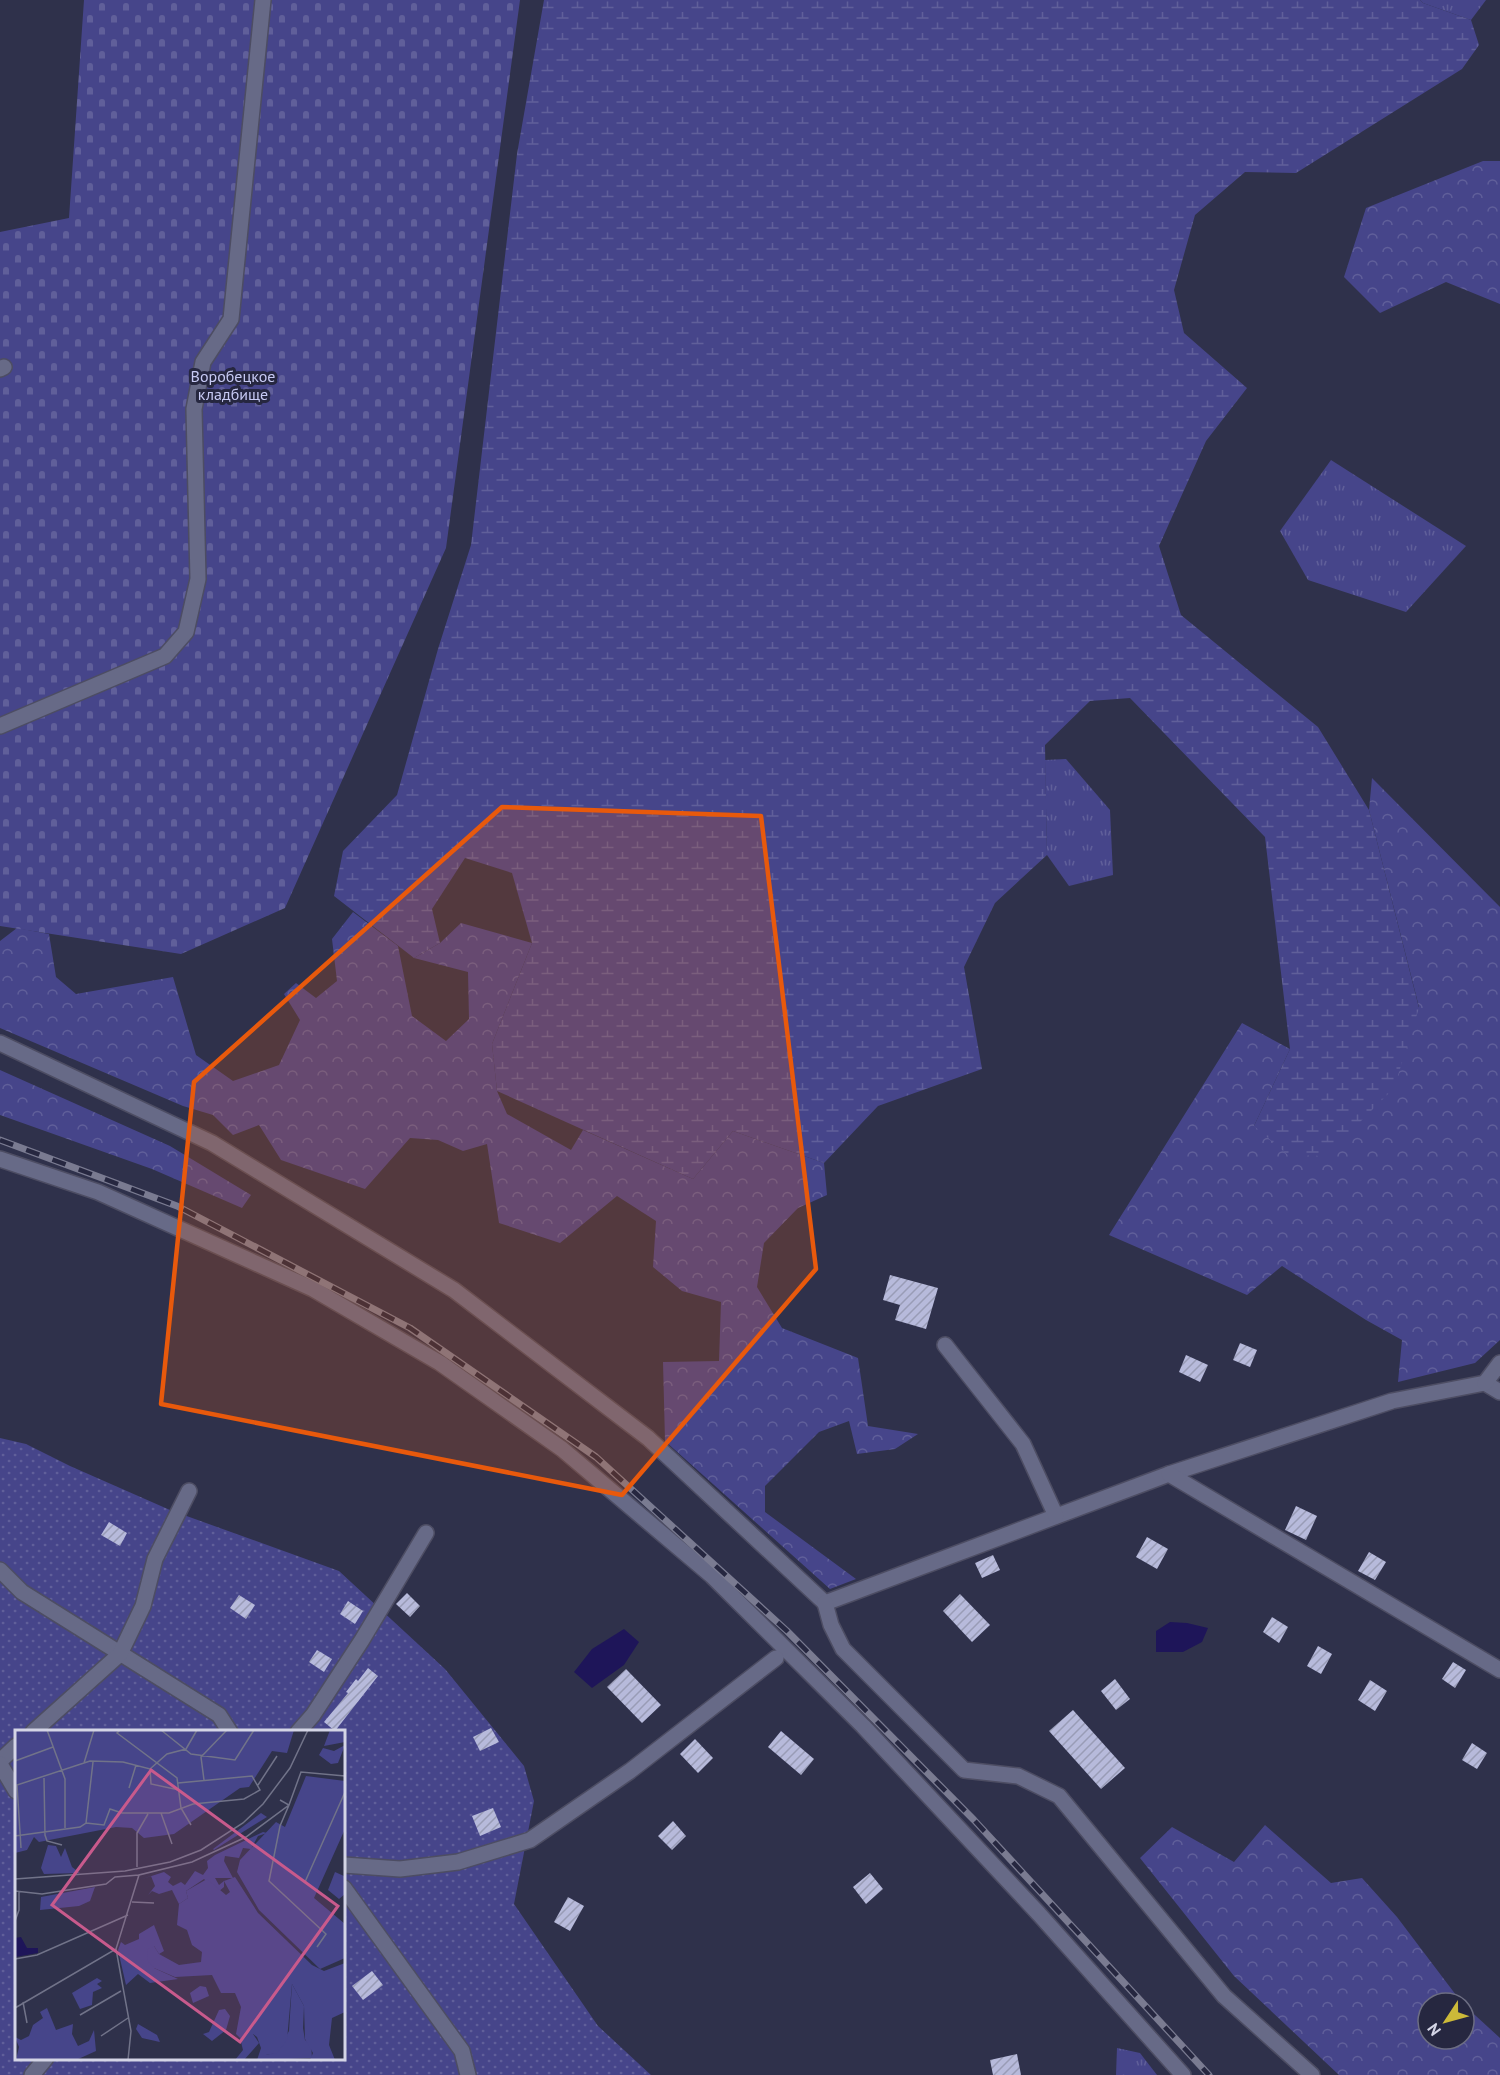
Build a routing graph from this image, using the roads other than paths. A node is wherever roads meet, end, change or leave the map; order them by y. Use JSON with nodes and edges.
{"nodes":[{"id":1,"x":263,"y":0,"type":"edge"},
{"id":2,"x":0,"y":726,"type":"edge"},
{"id":3,"x":0,"y":1043,"type":"edge"},
{"id":4,"x":0,"y":1160,"type":"edge"},
{"id":5,"x":945,"y":1345,"type":"dead end"},
{"id":6,"x":1500,"y":1363,"type":"edge"},
{"id":7,"x":1485,"y":1383,"type":"junction"},
{"id":8,"x":1500,"y":1392,"type":"edge"},
{"id":9,"x":1169,"y":1473,"type":"junction"},
{"id":10,"x":189,"y":1491,"type":"dead end"},
{"id":11,"x":1056,"y":1516,"type":"junction"},
{"id":12,"x":426,"y":1533,"type":"dead end"},
{"id":13,"x":0,"y":1570,"type":"edge"},
{"id":14,"x":825,"y":1603,"type":"junction"},
{"id":15,"x":120,"y":1654,"type":"junction"},
{"id":16,"x":776,"y":1658,"type":"dead end"},
{"id":17,"x":1500,"y":1670,"type":"edge"},
{"id":18,"x":34,"y":1730,"type":"edge"},
{"id":19,"x":229,"y":1730,"type":"edge"},
{"id":20,"x":299,"y":1730,"type":"edge"},
{"id":21,"x":15,"y":1747,"type":"edge"},
{"id":22,"x":0,"y":1762,"type":"edge"},
{"id":23,"x":15,"y":1789,"type":"edge"},
{"id":24,"x":345,"y":1865,"type":"edge"},
{"id":25,"x":345,"y":1889,"type":"edge"},
{"id":26,"x":44,"y":2060,"type":"edge"},
{"id":27,"x":32,"y":2075,"type":"edge"},
{"id":28,"x":468,"y":2075,"type":"edge"},
{"id":29,"x":1183,"y":2075,"type":"edge"},
{"id":30,"x":1312,"y":2075,"type":"edge"}],
"edges":[{"from":1,"to":2,"type":"street"},
{"from":3,"to":14,"type":"street"},
{"from":4,"to":29,"type":"street"},
{"from":5,"to":11,"type":"street"},
{"from":6,"to":7,"type":"street"},
{"from":7,"to":8,"type":"street"},
{"from":7,"to":9,"type":"street"},
{"from":9,"to":11,"type":"street"},
{"from":9,"to":17,"type":"street"},
{"from":10,"to":15,"type":"street"},
{"from":11,"to":14,"type":"street"},
{"from":12,"to":20,"type":"street"},
{"from":13,"to":15,"type":"street"},
{"from":14,"to":30,"type":"street"},
{"from":15,"to":18,"type":"street"},
{"from":15,"to":19,"type":"street"},
{"from":16,"to":24,"type":"street"},
{"from":21,"to":22,"type":"street"},
{"from":22,"to":23,"type":"street"},
{"from":25,"to":28,"type":"street"},
{"from":26,"to":27,"type":"street"}]}
